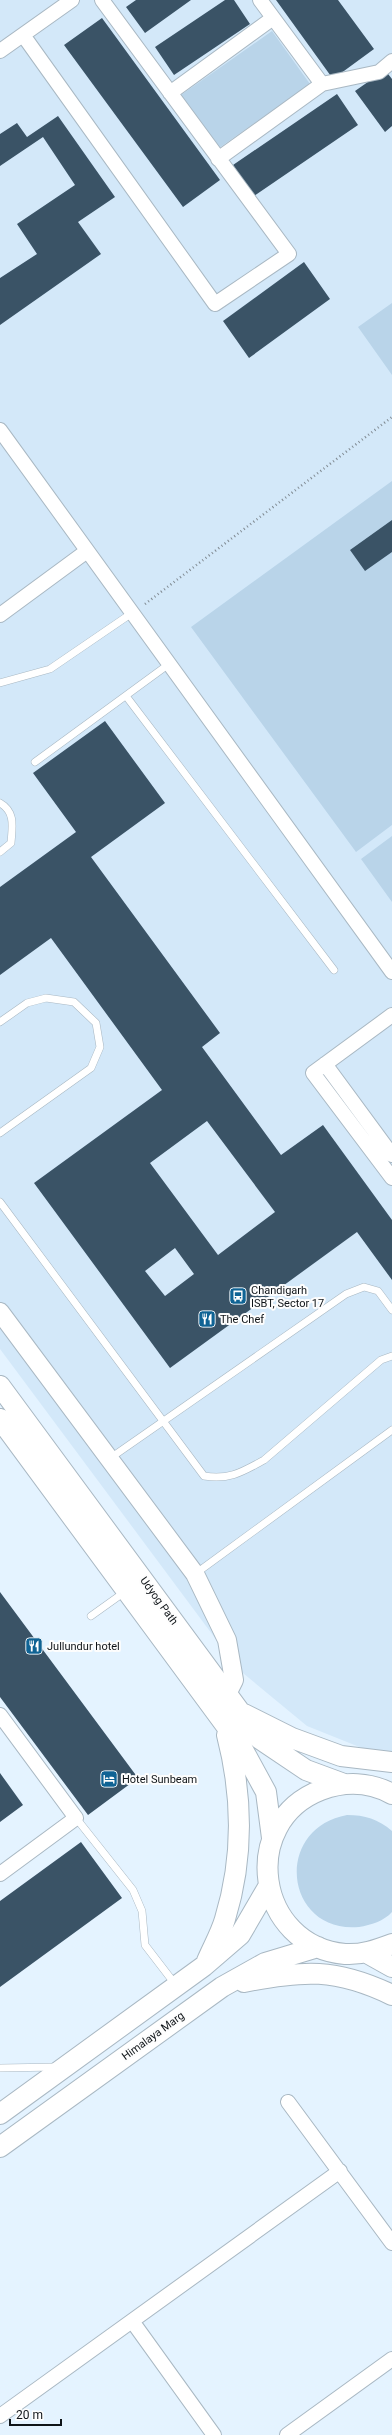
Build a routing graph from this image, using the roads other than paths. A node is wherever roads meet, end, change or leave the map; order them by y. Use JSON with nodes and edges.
{"nodes":[{"id":1,"x":72,"y":0,"type":"edge"},
{"id":2,"x":102,"y":0,"type":"edge"},
{"id":3,"x":260,"y":0,"type":"edge"},
{"id":4,"x":273,"y":18,"type":"junction"},
{"id":5,"x":23,"y":35,"type":"junction"},
{"id":6,"x":0,"y":51,"type":"edge"},
{"id":7,"x":392,"y":61,"type":"edge"},
{"id":8,"x":322,"y":84,"type":"junction"},
{"id":9,"x":170,"y":93,"type":"junction"},
{"id":10,"x":218,"y":159,"type":"junction"},
{"id":11,"x":0,"y":430,"type":"edge"},
{"id":12,"x":87,"y":551,"type":"junction"},
{"id":13,"x":132,"y":613,"type":"junction"},
{"id":14,"x":0,"y":615,"type":"edge"},
{"id":15,"x":169,"y":664,"type":"junction"},
{"id":16,"x":0,"y":683,"type":"edge"},
{"id":17,"x":126,"y":696,"type":"junction"},
{"id":18,"x":35,"y":762,"type":"dead end"},
{"id":19,"x":0,"y":802,"type":"edge"},
{"id":20,"x":0,"y":852,"type":"edge"},
{"id":21,"x":334,"y":970,"type":"dead end"},
{"id":22,"x":392,"y":972,"type":"edge"},
{"id":23,"x":392,"y":1015,"type":"edge"},
{"id":24,"x":0,"y":1022,"type":"edge"},
{"id":25,"x":325,"y":1064,"type":"junction"},
{"id":26,"x":0,"y":1133,"type":"edge"},
{"id":27,"x":392,"y":1155,"type":"edge"},
{"id":28,"x":392,"y":1178,"type":"edge"},
{"id":29,"x":0,"y":1202,"type":"edge"},
{"id":30,"x":392,"y":1310,"type":"edge"},
{"id":31,"x":0,"y":1312,"type":"edge"},
{"id":32,"x":392,"y":1356,"type":"edge"},
{"id":33,"x":0,"y":1386,"type":"edge"},
{"id":34,"x":0,"y":1419,"type":"edge"},
{"id":35,"x":163,"y":1421,"type":"junction"},
{"id":36,"x":392,"y":1430,"type":"edge"},
{"id":37,"x":109,"y":1459,"type":"junction"},
{"id":38,"x":195,"y":1574,"type":"junction"},
{"id":39,"x":126,"y":1591,"type":"junction"},
{"id":40,"x":91,"y":1616,"type":"dead end"},
{"id":41,"x":227,"y":1694,"type":"junction"},
{"id":42,"x":0,"y":1715,"type":"edge"},
{"id":43,"x":232,"y":1717,"type":"junction"},
{"id":44,"x":392,"y":1762,"type":"edge"},
{"id":45,"x":344,"y":1784,"type":"junction"},
{"id":46,"x":392,"y":1794,"type":"edge"},
{"id":47,"x":76,"y":1818,"type":"junction"},
{"id":48,"x":272,"y":1838,"type":"junction"},
{"id":49,"x":0,"y":1874,"type":"edge"},
{"id":50,"x":268,"y":1887,"type":"junction"},
{"id":51,"x":392,"y":1944,"type":"edge"},
{"id":52,"x":318,"y":1947,"type":"junction"},
{"id":53,"x":367,"y":1953,"type":"junction"},
{"id":54,"x":204,"y":1966,"type":"junction"},
{"id":55,"x":392,"y":1967,"type":"edge"},
{"id":56,"x":177,"y":1986,"type":"junction"},
{"id":57,"x":222,"y":1986,"type":"junction"},
{"id":58,"x":392,"y":1995,"type":"edge"},
{"id":59,"x":66,"y":2066,"type":"junction"},
{"id":60,"x":0,"y":2068,"type":"edge"},
{"id":61,"x":288,"y":2102,"type":"dead end"},
{"id":62,"x":0,"y":2114,"type":"edge"},
{"id":63,"x":0,"y":2147,"type":"edge"},
{"id":64,"x":340,"y":2171,"type":"junction"},
{"id":65,"x":392,"y":2243,"type":"edge"},
{"id":66,"x":132,"y":2321,"type":"junction"},
{"id":67,"x":392,"y":2359,"type":"edge"},
{"id":68,"x":0,"y":2416,"type":"edge"},
{"id":69,"x":214,"y":2435,"type":"edge"},
{"id":70,"x":286,"y":2435,"type":"edge"}],
"edges":[{"from":1,"to":5,"type":"street"},
{"from":2,"to":9,"type":"street"},
{"from":3,"to":4,"type":"street"},
{"from":4,"to":8,"type":"street"},
{"from":4,"to":9,"type":"street"},
{"from":5,"to":6,"type":"street"},
{"from":5,"to":10,"type":"street"},
{"from":7,"to":8,"type":"street"},
{"from":8,"to":10,"type":"street"},
{"from":9,"to":10,"type":"street"},
{"from":11,"to":12,"type":"street"},
{"from":12,"to":13,"type":"street"},
{"from":12,"to":14,"type":"street"},
{"from":13,"to":15,"type":"street"},
{"from":13,"to":16,"type":"lane"},
{"from":15,"to":17,"type":"lane"},
{"from":15,"to":22,"type":"street"},
{"from":17,"to":18,"type":"lane"},
{"from":17,"to":21,"type":"lane"},
{"from":19,"to":20,"type":"lane"},
{"from":23,"to":25,"type":"street"},
{"from":24,"to":26,"type":"lane"},
{"from":25,"to":27,"type":"street"},
{"from":25,"to":28,"type":"street"},
{"from":29,"to":35,"type":"lane"},
{"from":30,"to":35,"type":"lane"},
{"from":31,"to":37,"type":"street"},
{"from":32,"to":35,"type":"lane"},
{"from":33,"to":41,"type":"main road","name":"Udyog Path"},
{"from":34,"to":39,"type":"main road","name":"Udyog Path"},
{"from":35,"to":37,"type":"lane"},
{"from":36,"to":38,"type":"lane"},
{"from":37,"to":38,"type":"street"},
{"from":38,"to":41,"type":"street"},
{"from":39,"to":40,"type":"lane"},
{"from":39,"to":43,"type":"main road","name":"Udyog Path"},
{"from":41,"to":43,"type":"main road","name":"Udyog Path"},
{"from":42,"to":47,"type":"street"},
{"from":43,"to":44,"type":"main road"},
{"from":43,"to":45,"type":"main road","name":"Udyog Path"},
{"from":43,"to":48,"type":"main road","name":"Udyog Path"},
{"from":43,"to":54,"type":"main road"},
{"from":45,"to":46,"type":"main road"},
{"from":45,"to":48,"type":"main road"},
{"from":47,"to":49,"type":"street"},
{"from":47,"to":56,"type":"lane"},
{"from":48,"to":50,"type":"main road"},
{"from":50,"to":52,"type":"main road"},
{"from":50,"to":54,"type":"main road"},
{"from":51,"to":53,"type":"main road"},
{"from":52,"to":53,"type":"main road"},
{"from":52,"to":57,"type":"main road","name":"Himalaya Marg"},
{"from":53,"to":55,"type":"main road"},
{"from":54,"to":56,"type":"main road"},
{"from":56,"to":59,"type":"main road"},
{"from":57,"to":58,"type":"main road"},
{"from":57,"to":63,"type":"main road","name":"Himalaya Marg"},
{"from":59,"to":60,"type":"lane"},
{"from":59,"to":62,"type":"main road"},
{"from":61,"to":64,"type":"street"},
{"from":64,"to":65,"type":"street"},
{"from":64,"to":66,"type":"street"},
{"from":66,"to":68,"type":"street"},
{"from":66,"to":69,"type":"street"},
{"from":67,"to":70,"type":"street"}]}
